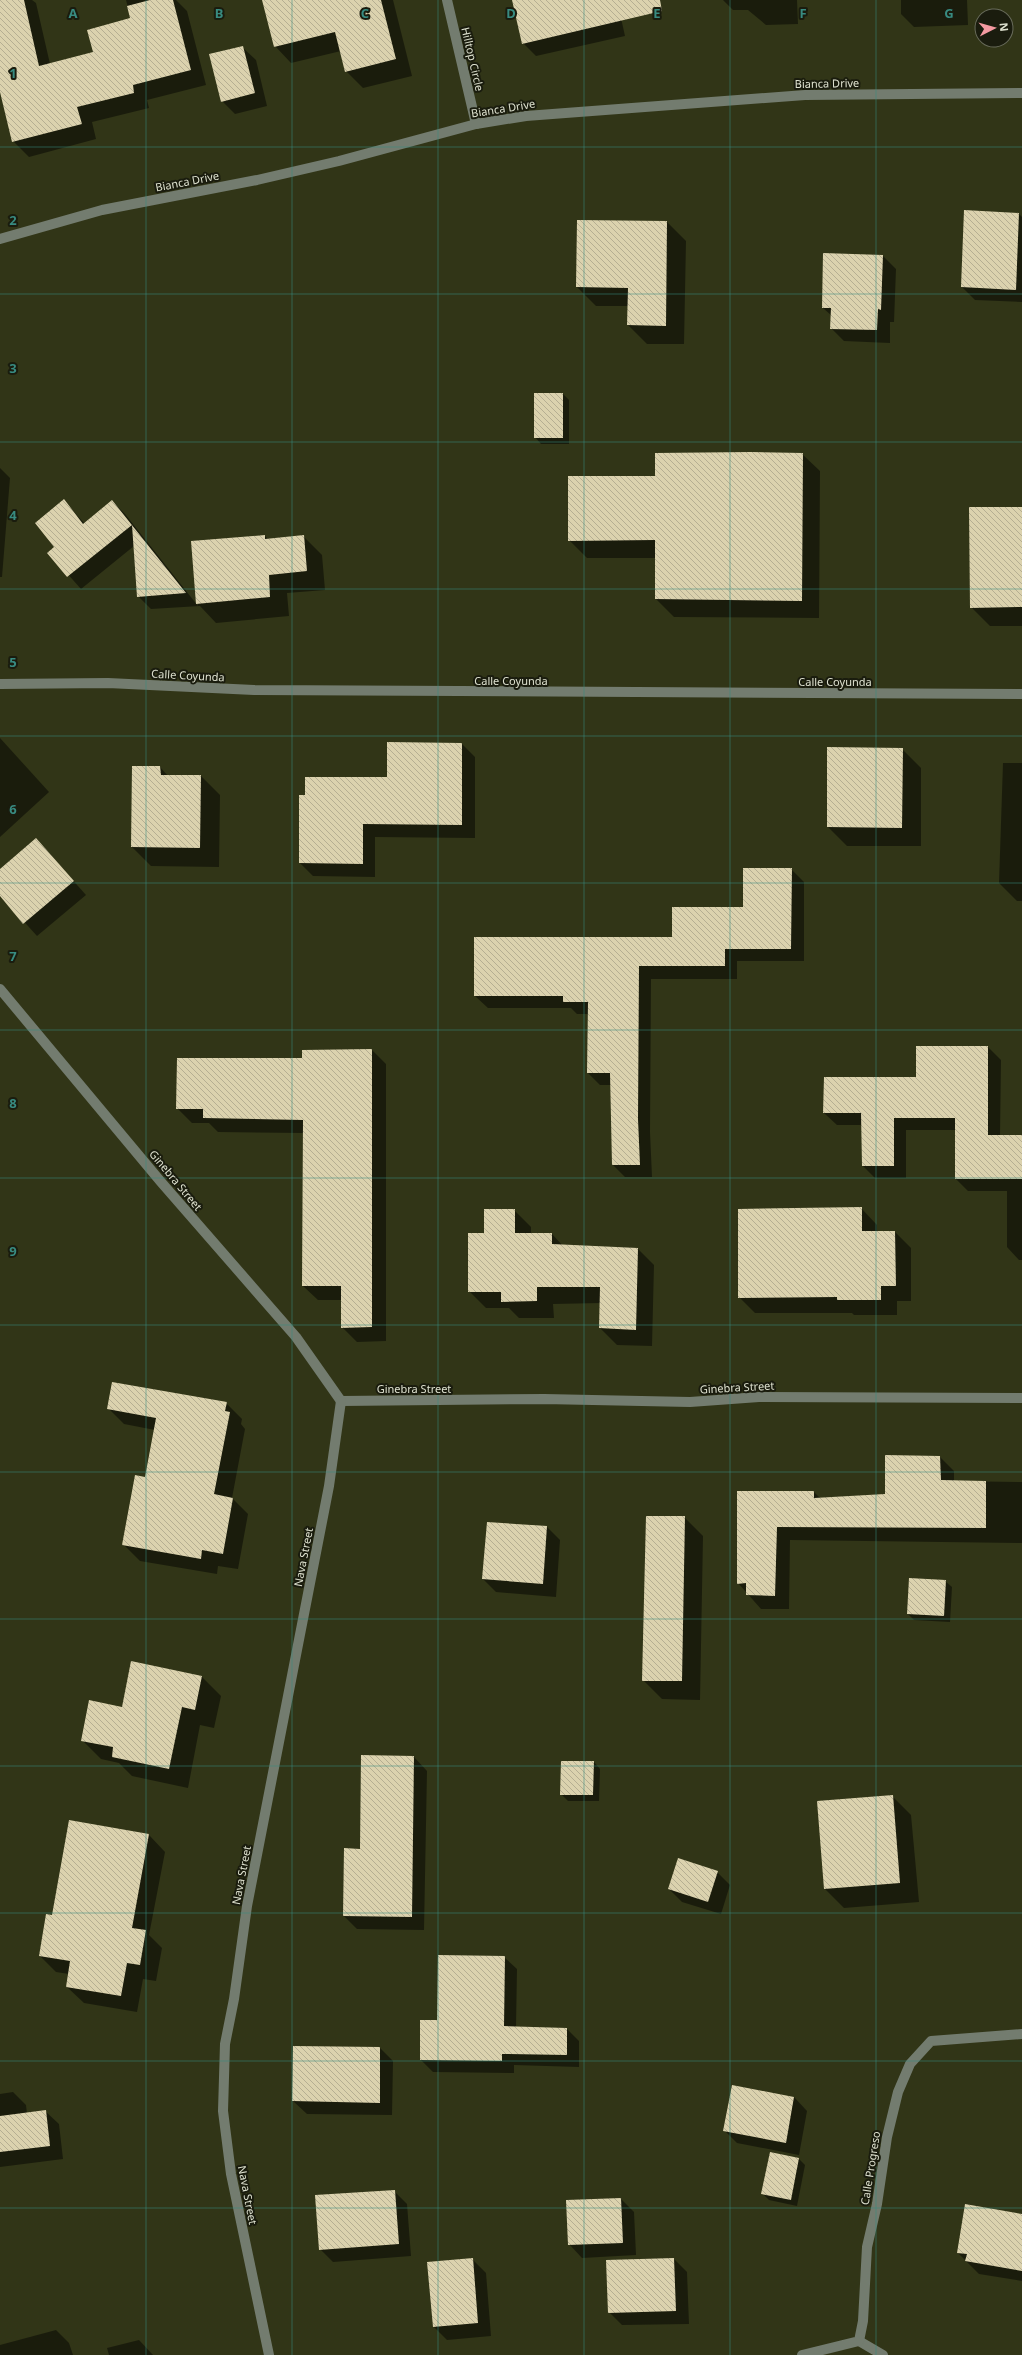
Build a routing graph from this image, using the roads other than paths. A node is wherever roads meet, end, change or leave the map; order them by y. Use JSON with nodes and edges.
{"nodes":[{"id":1,"x":447,"y":0,"type":"edge"},
{"id":2,"x":1022,"y":93,"type":"edge"},
{"id":3,"x":476,"y":124,"type":"junction"},
{"id":4,"x":0,"y":239,"type":"edge"},
{"id":5,"x":0,"y":684,"type":"edge"},
{"id":6,"x":1022,"y":694,"type":"edge"},
{"id":7,"x":0,"y":989,"type":"edge"},
{"id":8,"x":1022,"y":1398,"type":"edge"},
{"id":9,"x":341,"y":1401,"type":"junction"},
{"id":10,"x":1022,"y":2034,"type":"edge"},
{"id":11,"x":859,"y":2342,"type":"junction"},
{"id":12,"x":269,"y":2355,"type":"edge"},
{"id":13,"x":802,"y":2355,"type":"edge"},
{"id":14,"x":883,"y":2355,"type":"edge"}],
"edges":[{"from":1,"to":3,"type":"street","name":"Hilltop Circle"},
{"from":2,"to":3,"type":"street","name":"Bianca Drive"},
{"from":3,"to":4,"type":"street","name":"Bianca Drive"},
{"from":5,"to":6,"type":"street","name":"Calle Coyunda"},
{"from":7,"to":9,"type":"street","name":"Ginebra Street"},
{"from":8,"to":9,"type":"street","name":"Ginebra Street"},
{"from":9,"to":12,"type":"street","name":"Nava Street"},
{"from":10,"to":11,"type":"street","name":"Calle Progreso"},
{"from":11,"to":13,"type":"street"},
{"from":11,"to":14,"type":"street"}]}
